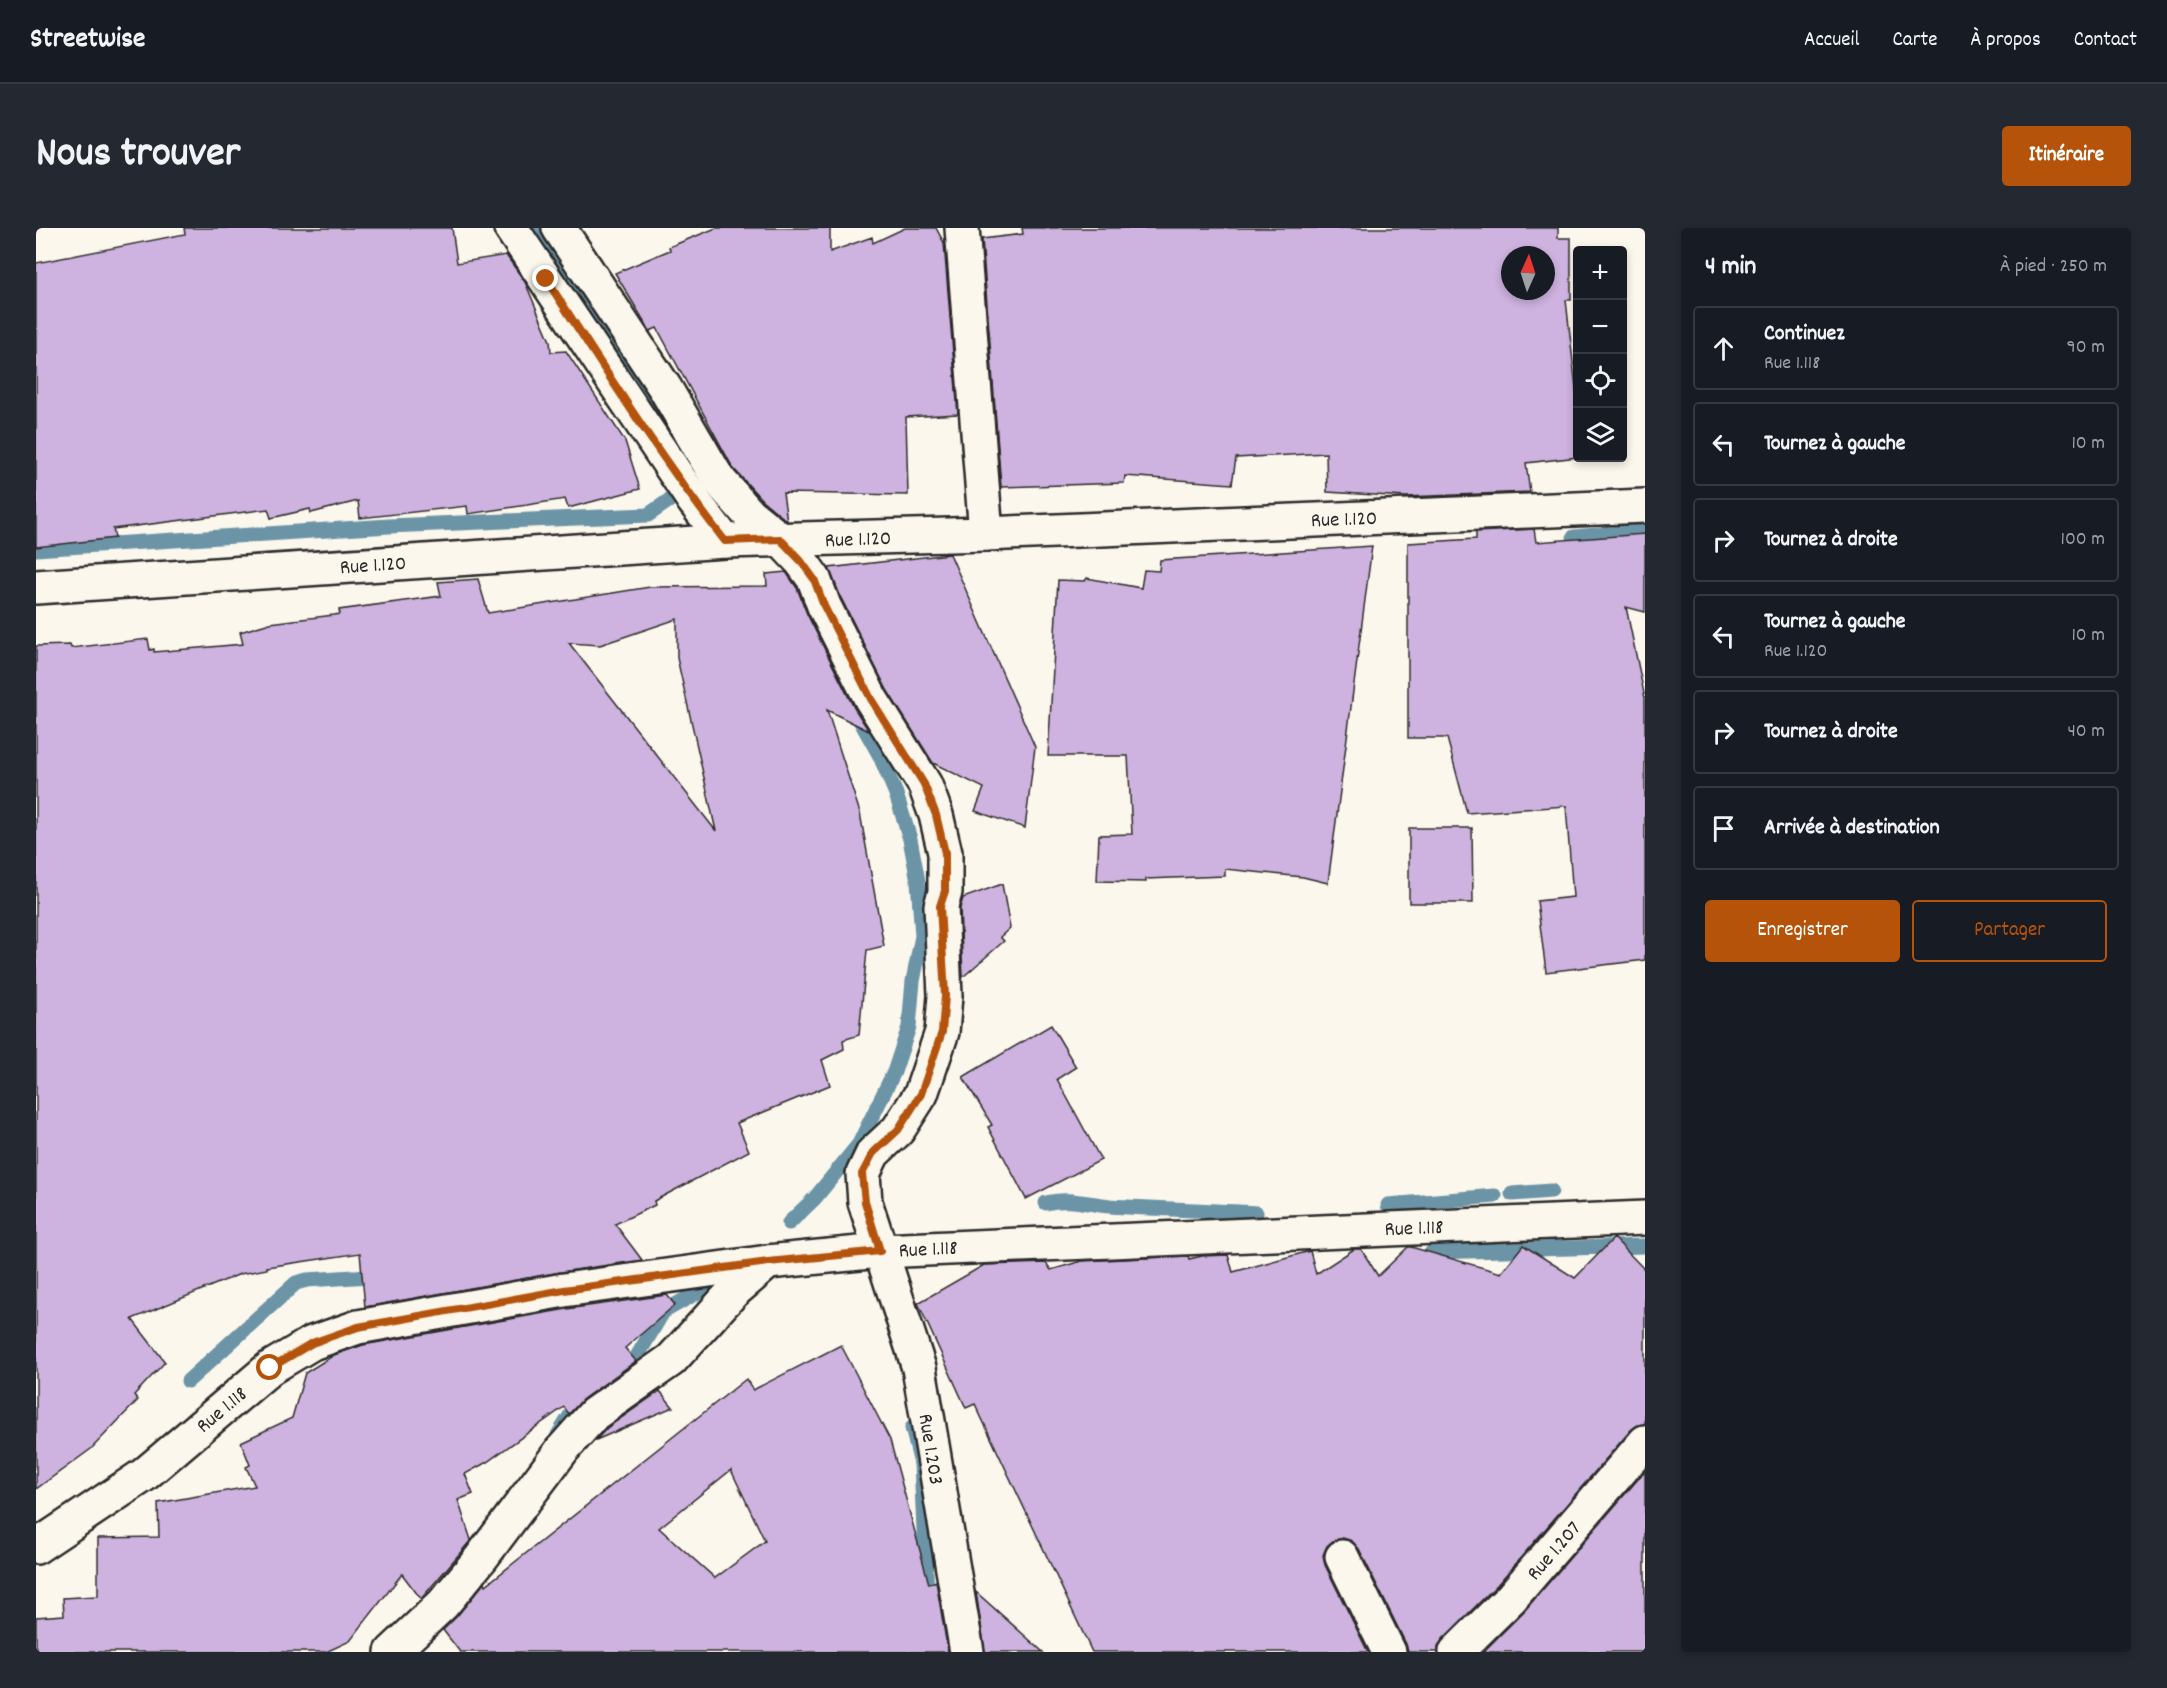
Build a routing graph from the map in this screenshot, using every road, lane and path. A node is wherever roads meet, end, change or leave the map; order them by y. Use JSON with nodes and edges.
{"nodes":[{"id":1,"x":511,"y":228,"type":"edge"},
{"id":2,"x":559,"y":228,"type":"edge"},
{"id":3,"x":962,"y":228,"type":"edge"},
{"id":4,"x":1645,"y":506,"type":"edge"},
{"id":5,"x":986,"y":534,"type":"junction"},
{"id":6,"x":780,"y":539,"type":"junction"},
{"id":7,"x":725,"y":541,"type":"junction"},
{"id":8,"x":36,"y":587,"type":"edge"},
{"id":9,"x":1645,"y":1218,"type":"edge"},
{"id":10,"x":880,"y":1251,"type":"junction"},
{"id":11,"x":768,"y":1262,"type":"junction"},
{"id":12,"x":1645,"y":1442,"type":"edge"},
{"id":13,"x":36,"y":1547,"type":"edge"},
{"id":14,"x":1341,"y":1557,"type":"dead end"},
{"id":15,"x":392,"y":1652,"type":"edge"},
{"id":16,"x":967,"y":1652,"type":"edge"},
{"id":17,"x":1389,"y":1652,"type":"edge"},
{"id":18,"x":1456,"y":1652,"type":"edge"}],
"edges":[{"from":1,"to":7,"type":"street"},
{"from":2,"to":6,"type":"street","name":"Rue 1.203"},
{"from":3,"to":5,"type":"street"},
{"from":4,"to":5,"type":"street","name":"Rue 1.120"},
{"from":5,"to":6,"type":"street","name":"Rue 1.120"},
{"from":6,"to":7,"type":"street","name":"Rue 1.120"},
{"from":6,"to":10,"type":"street","name":"Rue 1.203"},
{"from":7,"to":8,"type":"street","name":"Rue 1.120"},
{"from":9,"to":10,"type":"street","name":"Rue 1.118"},
{"from":10,"to":11,"type":"street","name":"Rue 1.118"},
{"from":10,"to":16,"type":"street","name":"Rue 1.203"},
{"from":11,"to":13,"type":"street","name":"Rue 1.118"},
{"from":11,"to":15,"type":"street"},
{"from":12,"to":18,"type":"street","name":"Rue 1.207"},
{"from":14,"to":17,"type":"street"}]}
